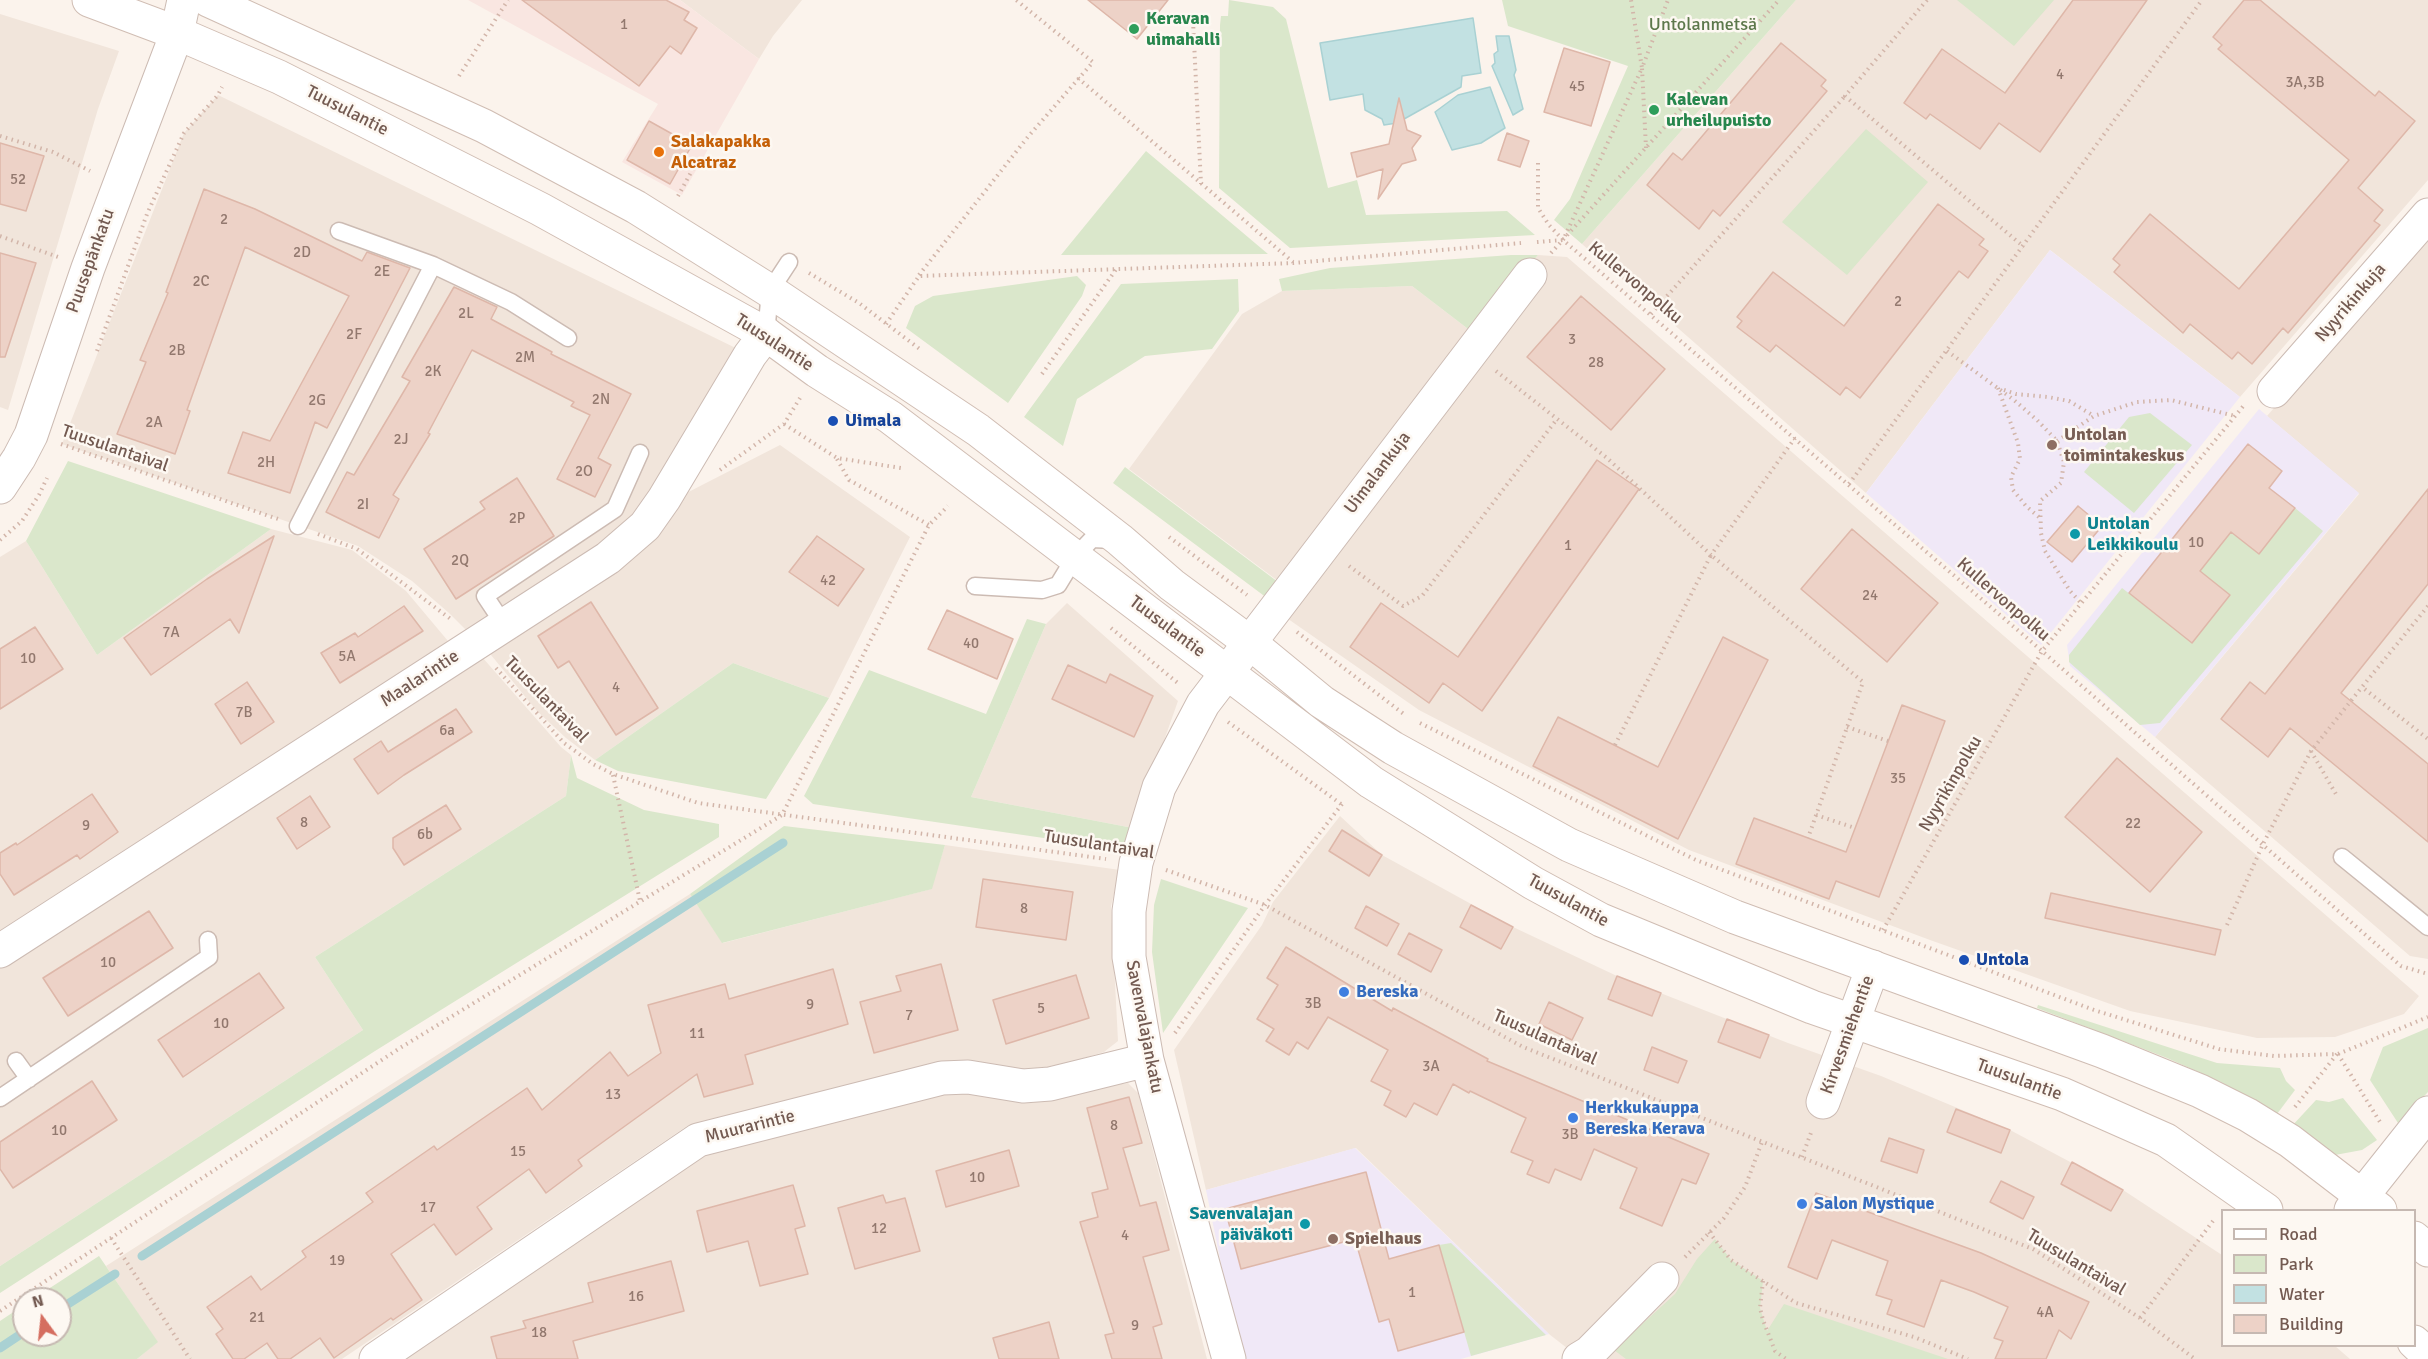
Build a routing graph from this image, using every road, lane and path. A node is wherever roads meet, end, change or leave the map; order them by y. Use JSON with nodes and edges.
{"nodes":[{"id":1,"x":89,"y":0,"type":"edge"},
{"id":2,"x":184,"y":0,"type":"edge"},
{"id":3,"x":208,"y":0,"type":"edge"},
{"id":4,"x":508,"y":0,"type":"edge"},
{"id":5,"x":1016,"y":0,"type":"edge"},
{"id":6,"x":1631,"y":0,"type":"edge"},
{"id":7,"x":1668,"y":0,"type":"edge"},
{"id":8,"x":1779,"y":0,"type":"edge"},
{"id":9,"x":1927,"y":0,"type":"edge"},
{"id":10,"x":2202,"y":0,"type":"edge"},
{"id":11,"x":1193,"y":21,"type":"dead end"},
{"id":12,"x":177,"y":33,"type":"junction"},
{"id":13,"x":235,"y":58,"type":"junction"},
{"id":14,"x":1642,"y":68,"type":"junction"},
{"id":15,"x":459,"y":76,"type":"dead end"},
{"id":16,"x":1078,"y":78,"type":"junction"},
{"id":17,"x":1845,"y":96,"type":"junction"},
{"id":18,"x":0,"y":136,"type":"edge"},
{"id":19,"x":1646,"y":149,"type":"junction"},
{"id":20,"x":701,"y":154,"type":"dead end"},
{"id":21,"x":1538,"y":163,"type":"dead end"},
{"id":22,"x":99,"y":175,"type":"dead end"},
{"id":23,"x":1201,"y":185,"type":"junction"},
{"id":24,"x":678,"y":197,"type":"dead end"},
{"id":25,"x":2428,"y":215,"type":"edge"},
{"id":26,"x":339,"y":231,"type":"dead end"},
{"id":27,"x":0,"y":236,"type":"edge"},
{"id":28,"x":1563,"y":240,"type":"junction"},
{"id":29,"x":2024,"y":247,"type":"junction"},
{"id":30,"x":60,"y":257,"type":"dead end"},
{"id":31,"x":789,"y":262,"type":"dead end"},
{"id":32,"x":1294,"y":262,"type":"junction"},
{"id":33,"x":434,"y":265,"type":"junction"},
{"id":34,"x":1117,"y":268,"type":"junction"},
{"id":35,"x":1530,"y":275,"type":"dead end"},
{"id":36,"x":919,"y":276,"type":"junction"},
{"id":37,"x":770,"y":291,"type":"junction"},
{"id":38,"x":859,"y":303,"type":"dead end"},
{"id":39,"x":1651,"y":314,"type":"junction"},
{"id":40,"x":886,"y":324,"type":"dead end"},
{"id":41,"x":766,"y":334,"type":"junction"},
{"id":42,"x":840,"y":338,"type":"junction"},
{"id":43,"x":568,"y":339,"type":"dead end"},
{"id":44,"x":1947,"y":351,"type":"junction"},
{"id":45,"x":94,"y":357,"type":"dead end"},
{"id":46,"x":1490,"y":366,"type":"dead end"},
{"id":47,"x":817,"y":371,"type":"junction"},
{"id":48,"x":1042,"y":374,"type":"dead end"},
{"id":49,"x":1998,"y":388,"type":"junction"},
{"id":50,"x":2262,"y":395,"type":"joint"},
{"id":51,"x":2094,"y":416,"type":"junction"},
{"id":52,"x":2235,"y":416,"type":"junction"},
{"id":53,"x":1557,"y":418,"type":"junction"},
{"id":54,"x":66,"y":434,"type":"dead end"},
{"id":55,"x":31,"y":435,"type":"junction"},
{"id":56,"x":1795,"y":438,"type":"junction"},
{"id":57,"x":2057,"y":441,"type":"junction"},
{"id":58,"x":62,"y":444,"type":"junction"},
{"id":59,"x":640,"y":453,"type":"dead end"},
{"id":60,"x":57,"y":454,"type":"dead end"},
{"id":61,"x":837,"y":458,"type":"dead end"},
{"id":62,"x":718,"y":471,"type":"dead end"},
{"id":63,"x":48,"y":475,"type":"dead end"},
{"id":64,"x":1849,"y":484,"type":"junction"},
{"id":65,"x":0,"y":486,"type":"edge"},
{"id":66,"x":948,"y":506,"type":"dead end"},
{"id":67,"x":2040,"y":518,"type":"junction"},
{"id":68,"x":929,"y":525,"type":"junction"},
{"id":69,"x":298,"y":526,"type":"junction"},
{"id":70,"x":0,"y":540,"type":"edge"},
{"id":71,"x":1120,"y":540,"type":"junction"},
{"id":72,"x":1711,"y":555,"type":"junction"},
{"id":73,"x":1075,"y":557,"type":"junction"},
{"id":74,"x":1342,"y":561,"type":"dead end"},
{"id":75,"x":975,"y":586,"type":"dead end"},
{"id":76,"x":2081,"y":603,"type":"junction"},
{"id":77,"x":2428,"y":606,"type":"edge"},
{"id":78,"x":1271,"y":614,"type":"junction"},
{"id":79,"x":505,"y":626,"type":"junction"},
{"id":80,"x":1249,"y":642,"type":"junction"},
{"id":81,"x":475,"y":644,"type":"junction"},
{"id":82,"x":2042,"y":651,"type":"junction"},
{"id":83,"x":1227,"y":673,"type":"junction"},
{"id":84,"x":2362,"y":687,"type":"junction"},
{"id":85,"x":1847,"y":727,"type":"junction"},
{"id":86,"x":2427,"y":737,"type":"edge"},
{"id":87,"x":1888,"y":741,"type":"dead end"},
{"id":88,"x":1615,"y":745,"type":"dead end"},
{"id":89,"x":2311,"y":751,"type":"junction"},
{"id":90,"x":613,"y":774,"type":"junction"},
{"id":91,"x":1371,"y":782,"type":"junction"},
{"id":92,"x":2337,"y":796,"type":"dead end"},
{"id":93,"x":782,"y":815,"type":"junction"},
{"id":94,"x":1816,"y":815,"type":"junction"},
{"id":95,"x":1855,"y":828,"type":"dead end"},
{"id":96,"x":1808,"y":838,"type":"dead end"},
{"id":97,"x":2263,"y":844,"type":"junction"},
{"id":98,"x":2342,"y":857,"type":"dead end"},
{"id":99,"x":1136,"y":863,"type":"junction"},
{"id":100,"x":640,"y":901,"type":"junction"},
{"id":101,"x":1265,"y":905,"type":"junction"},
{"id":102,"x":2226,"y":925,"type":"dead end"},
{"id":103,"x":2428,"y":927,"type":"edge"},
{"id":104,"x":1883,"y":930,"type":"junction"},
{"id":105,"x":208,"y":940,"type":"dead end"},
{"id":106,"x":0,"y":951,"type":"edge"},
{"id":107,"x":1873,"y":967,"type":"junction"},
{"id":108,"x":2428,"y":974,"type":"edge"},
{"id":109,"x":2428,"y":1017,"type":"edge"},
{"id":110,"x":1853,"y":1021,"type":"junction"},
{"id":111,"x":2338,"y":1054,"type":"junction"},
{"id":112,"x":1147,"y":1060,"type":"junction"},
{"id":113,"x":16,"y":1061,"type":"dead end"},
{"id":114,"x":28,"y":1080,"type":"junction"},
{"id":115,"x":0,"y":1098,"type":"edge"},
{"id":116,"x":1823,"y":1102,"type":"dead end"},
{"id":117,"x":2291,"y":1111,"type":"dead end"},
{"id":118,"x":2428,"y":1113,"type":"edge"},
{"id":119,"x":2386,"y":1131,"type":"dead end"},
{"id":120,"x":1762,"y":1142,"type":"junction"},
{"id":121,"x":2364,"y":1206,"type":"edge"},
{"id":122,"x":2265,"y":1209,"type":"edge"},
{"id":123,"x":2213,"y":1221,"type":"dead end"},
{"id":124,"x":1709,"y":1232,"type":"junction"},
{"id":125,"x":111,"y":1238,"type":"junction"},
{"id":126,"x":1662,"y":1279,"type":"joint"},
{"id":127,"x":1763,"y":1281,"type":"junction"},
{"id":128,"x":0,"y":1311,"type":"edge"},
{"id":129,"x":2140,"y":1318,"type":"junction"},
{"id":130,"x":2416,"y":1343,"type":"edge"},
{"id":131,"x":2428,"y":1355,"type":"edge"},
{"id":132,"x":190,"y":1359,"type":"edge"},
{"id":133,"x":376,"y":1359,"type":"edge"},
{"id":134,"x":1228,"y":1359,"type":"edge"},
{"id":135,"x":1578,"y":1359,"type":"edge"},
{"id":136,"x":1786,"y":1359,"type":"edge"},
{"id":137,"x":1968,"y":1359,"type":"edge"},
{"id":138,"x":2195,"y":1359,"type":"edge"}],
"edges":[{"from":1,"to":12,"type":"main road","name":"Tuusulantie"},
{"from":2,"to":12,"type":"main road","name":"Puusepänkatu"},
{"from":3,"to":37,"type":"main road","name":"Tuusulantie"},
{"from":4,"to":15,"type":"path"},
{"from":5,"to":16,"type":"path"},
{"from":6,"to":14,"type":"path"},
{"from":7,"to":14,"type":"path"},
{"from":8,"to":19,"type":"path"},
{"from":9,"to":17,"type":"path"},
{"from":10,"to":29,"type":"path"},
{"from":11,"to":23,"type":"path"},
{"from":12,"to":13,"type":"main road","name":"Tuusulantie"},
{"from":12,"to":55,"type":"main road","name":"Puusepänkatu"},
{"from":13,"to":41,"type":"main road","name":"Tuusulantie"},
{"from":13,"to":45,"type":"path"},
{"from":14,"to":19,"type":"path"},
{"from":14,"to":28,"type":"path"},
{"from":16,"to":23,"type":"path"},
{"from":16,"to":36,"type":"path"},
{"from":17,"to":29,"type":"path"},
{"from":17,"to":39,"type":"path"},
{"from":18,"to":22,"type":"path"},
{"from":19,"to":28,"type":"path"},
{"from":20,"to":24,"type":"path"},
{"from":21,"to":28,"type":"path","name":"Kullervonpolku"},
{"from":23,"to":32,"type":"path"},
{"from":25,"to":50,"type":"main road","name":"Nyyrikinkuja"},
{"from":26,"to":33,"type":"lane"},
{"from":27,"to":30,"type":"path"},
{"from":28,"to":32,"type":"path"},
{"from":28,"to":39,"type":"path","name":"Kullervonpolku"},
{"from":29,"to":44,"type":"path"},
{"from":31,"to":37,"type":"lane"},
{"from":32,"to":34,"type":"path"},
{"from":33,"to":43,"type":"lane"},
{"from":33,"to":69,"type":"lane"},
{"from":34,"to":36,"type":"path"},
{"from":34,"to":48,"type":"path"},
{"from":35,"to":78,"type":"main road","name":"Uimalankuja"},
{"from":36,"to":40,"type":"path"},
{"from":37,"to":41,"type":"lane"},
{"from":37,"to":42,"type":"main road","name":"Tuusulantie"},
{"from":38,"to":42,"type":"path"},
{"from":39,"to":56,"type":"path","name":"Kullervonpolku"},
{"from":41,"to":47,"type":"main road","name":"Tuusulantie"},
{"from":41,"to":79,"type":"main road","name":"Maalarintie"},
{"from":42,"to":71,"type":"main road","name":"Tuusulantie"},
{"from":44,"to":49,"type":"path"},
{"from":44,"to":64,"type":"path"},
{"from":46,"to":53,"type":"path"},
{"from":47,"to":62,"type":"path"},
{"from":47,"to":73,"type":"main road","name":"Tuusulantie"},
{"from":49,"to":51,"type":"path"},
{"from":49,"to":57,"type":"path"},
{"from":49,"to":67,"type":"path"},
{"from":50,"to":52,"type":"path"},
{"from":51,"to":52,"type":"path"},
{"from":51,"to":57,"type":"path"},
{"from":52,"to":76,"type":"path"},
{"from":53,"to":72,"type":"path"},
{"from":53,"to":74,"type":"path"},
{"from":54,"to":58,"type":"path"},
{"from":55,"to":58,"type":"path","name":"Tuusulantaival"},
{"from":55,"to":65,"type":"main road","name":"Puusepänkatu"},
{"from":56,"to":64,"type":"path","name":"Kullervonpolku"},
{"from":56,"to":72,"type":"path"},
{"from":57,"to":67,"type":"path"},
{"from":58,"to":60,"type":"path"},
{"from":58,"to":69,"type":"path","name":"Tuusulantaival"},
{"from":59,"to":79,"type":"lane"},
{"from":61,"to":68,"type":"path"},
{"from":63,"to":70,"type":"path"},
{"from":64,"to":82,"type":"path","name":"Kullervonpolku"},
{"from":66,"to":68,"type":"path"},
{"from":67,"to":76,"type":"path"},
{"from":68,"to":93,"type":"path"},
{"from":69,"to":81,"type":"path","name":"Tuusulantaival"},
{"from":71,"to":73,"type":"lane"},
{"from":71,"to":80,"type":"main road","name":"Tuusulantie"},
{"from":72,"to":85,"type":"path"},
{"from":72,"to":88,"type":"path"},
{"from":73,"to":75,"type":"lane"},
{"from":73,"to":83,"type":"main road","name":"Tuusulantie"},
{"from":76,"to":82,"type":"path"},
{"from":77,"to":84,"type":"path"},
{"from":78,"to":80,"type":"main road","name":"Uimalankuja"},
{"from":78,"to":104,"type":"path"},
{"from":79,"to":81,"type":"main road","name":"Maalarintie"},
{"from":80,"to":83,"type":"main road","name":"Uimalankuja"},
{"from":80,"to":107,"type":"main road","name":"Tuusulantie"},
{"from":81,"to":90,"type":"path","name":"Tuusulantaival"},
{"from":81,"to":106,"type":"main road","name":"Maalarintie"},
{"from":82,"to":97,"type":"path","name":"Kullervonpolku"},
{"from":82,"to":104,"type":"path","name":"Nyyrikinpolku"},
{"from":83,"to":91,"type":"main road","name":"Tuusulantie"},
{"from":83,"to":99,"type":"main road","name":"Savenvalajankatu"},
{"from":84,"to":86,"type":"path"},
{"from":84,"to":89,"type":"path"},
{"from":85,"to":87,"type":"path"},
{"from":85,"to":94,"type":"path"},
{"from":89,"to":92,"type":"path"},
{"from":89,"to":97,"type":"path"},
{"from":90,"to":93,"type":"path","name":"Tuusulantaival"},
{"from":90,"to":100,"type":"path"},
{"from":91,"to":101,"type":"path"},
{"from":91,"to":110,"type":"main road","name":"Tuusulantie"},
{"from":93,"to":99,"type":"path","name":"Tuusulantaival"},
{"from":93,"to":100,"type":"path"},
{"from":94,"to":95,"type":"path"},
{"from":94,"to":96,"type":"path"},
{"from":97,"to":102,"type":"path"},
{"from":97,"to":108,"type":"path","name":"Kullervonpolku"},
{"from":98,"to":103,"type":"lane"},
{"from":99,"to":101,"type":"path","name":"Tuusulantaival"},
{"from":99,"to":112,"type":"main road","name":"Savenvalajankatu"},
{"from":100,"to":125,"type":"path"},
{"from":101,"to":112,"type":"path"},
{"from":101,"to":120,"type":"path","name":"Tuusulantaival"},
{"from":104,"to":111,"type":"path"},
{"from":105,"to":114,"type":"lane"},
{"from":107,"to":110,"type":"main road","name":"Kirvesmiehentie"},
{"from":107,"to":121,"type":"main road","name":"Tuusulantie"},
{"from":109,"to":111,"type":"path"},
{"from":110,"to":116,"type":"main road","name":"Kirvesmiehentie"},
{"from":110,"to":122,"type":"main road","name":"Tuusulantie"},
{"from":111,"to":117,"type":"path"},
{"from":111,"to":119,"type":"path"},
{"from":112,"to":133,"type":"main road","name":"Muurarintie"},
{"from":112,"to":134,"type":"main road","name":"Savenvalajankatu"},
{"from":113,"to":114,"type":"lane"},
{"from":114,"to":115,"type":"lane"},
{"from":118,"to":121,"type":"main road"},
{"from":120,"to":124,"type":"path"},
{"from":120,"to":129,"type":"path","name":"Tuusulantaival"},
{"from":123,"to":129,"type":"path"},
{"from":124,"to":126,"type":"path"},
{"from":124,"to":127,"type":"path"},
{"from":125,"to":128,"type":"path"},
{"from":125,"to":132,"type":"path"},
{"from":126,"to":135,"type":"main road"},
{"from":127,"to":136,"type":"path"},
{"from":127,"to":137,"type":"path"},
{"from":129,"to":138,"type":"path","name":"Tuusulantaival"},
{"from":130,"to":131,"type":"main road"}]}
